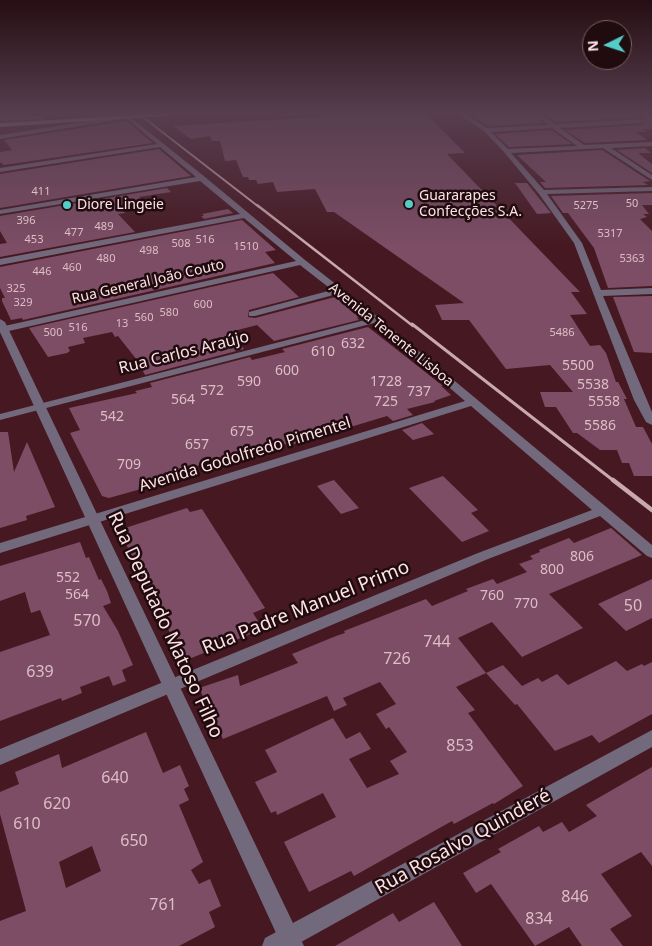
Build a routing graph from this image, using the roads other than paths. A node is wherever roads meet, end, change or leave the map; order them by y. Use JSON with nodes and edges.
{"nodes":[{"id":1,"x":77,"y":158,"type":"edge"},
{"id":2,"x":179,"y":158,"type":"edge"},
{"id":3,"x":512,"y":158,"type":"edge"},
{"id":4,"x":622,"y":158,"type":"edge"},
{"id":5,"x":0,"y":170,"type":"edge"},
{"id":6,"x":203,"y":178,"type":"junction"},
{"id":7,"x":652,"y":178,"type":"edge"},
{"id":8,"x":652,"y":189,"type":"edge"},
{"id":9,"x":542,"y":192,"type":"junction"},
{"id":10,"x":0,"y":212,"type":"edge"},
{"id":11,"x":246,"y":215,"type":"junction"},
{"id":12,"x":0,"y":262,"type":"edge"},
{"id":13,"x":302,"y":262,"type":"junction"},
{"id":14,"x":338,"y":291,"type":"junction"},
{"id":15,"x":652,"y":291,"type":"edge"},
{"id":16,"x":599,"y":293,"type":"junction"},
{"id":17,"x":252,"y":314,"type":"dead end"},
{"id":18,"x":376,"y":320,"type":"junction"},
{"id":19,"x":1,"y":327,"type":"edge"},
{"id":20,"x":652,"y":399,"type":"edge"},
{"id":21,"x":640,"y":400,"type":"junction"},
{"id":22,"x":472,"y":402,"type":"junction"},
{"id":23,"x":40,"y":407,"type":"junction"},
{"id":24,"x":0,"y":417,"type":"edge"},
{"id":25,"x":652,"y":422,"type":"edge"},
{"id":26,"x":601,"y":511,"type":"junction"},
{"id":27,"x":94,"y":519,"type":"junction"},
{"id":28,"x":0,"y":548,"type":"edge"},
{"id":29,"x":652,"y":553,"type":"edge"},
{"id":30,"x":170,"y":685,"type":"junction"},
{"id":31,"x":652,"y":738,"type":"edge"},
{"id":32,"x":0,"y":757,"type":"edge"},
{"id":33,"x":285,"y":943,"type":"edge"}],
"edges":[{"from":1,"to":5,"type":"street"},
{"from":2,"to":6,"type":"street","name":"Avenida Tenente Lisboa"},
{"from":3,"to":9,"type":"street"},
{"from":4,"to":7,"type":"street"},
{"from":6,"to":10,"type":"street"},
{"from":6,"to":11,"type":"street","name":"Avenida Tenente Lisboa"},
{"from":8,"to":9,"type":"street"},
{"from":9,"to":16,"type":"street"},
{"from":11,"to":12,"type":"street"},
{"from":11,"to":13,"type":"street","name":"Avenida Tenente Lisboa"},
{"from":13,"to":14,"type":"street","name":"Avenida Tenente Lisboa"},
{"from":13,"to":19,"type":"street","name":"Rua General João Couto"},
{"from":14,"to":17,"type":"street"},
{"from":14,"to":18,"type":"street","name":"Avenida Tenente Lisboa"},
{"from":15,"to":16,"type":"street"},
{"from":16,"to":21,"type":"street"},
{"from":18,"to":22,"type":"street","name":"Avenida Tenente Lisboa"},
{"from":18,"to":23,"type":"street","name":"Rua Carlos Araújo"},
{"from":19,"to":23,"type":"street","name":"Rua Deputado Matoso Filho"},
{"from":20,"to":21,"type":"street"},
{"from":21,"to":25,"type":"street"},
{"from":22,"to":26,"type":"street","name":"Avenida Tenente Lisboa"},
{"from":22,"to":27,"type":"street","name":"Avenida Godolfredo Pimentel"},
{"from":23,"to":24,"type":"street","name":"Rua Carlos Araújo"},
{"from":23,"to":27,"type":"street","name":"Rua Deputado Matoso Filho"},
{"from":26,"to":29,"type":"street","name":"Avenida Tenente Lisboa"},
{"from":26,"to":30,"type":"street","name":"Rua Padre Manuel Primo"},
{"from":27,"to":28,"type":"street","name":"Avenida Godolfredo Pimentel"},
{"from":27,"to":30,"type":"street","name":"Rua Deputado Matoso Filho"},
{"from":30,"to":32,"type":"street","name":"Rua Padre Manuel Primo"},
{"from":30,"to":33,"type":"street","name":"Rua Deputado Matoso Filho"},
{"from":31,"to":33,"type":"street","name":"Rua Rosalvo Quinderé"}]}
